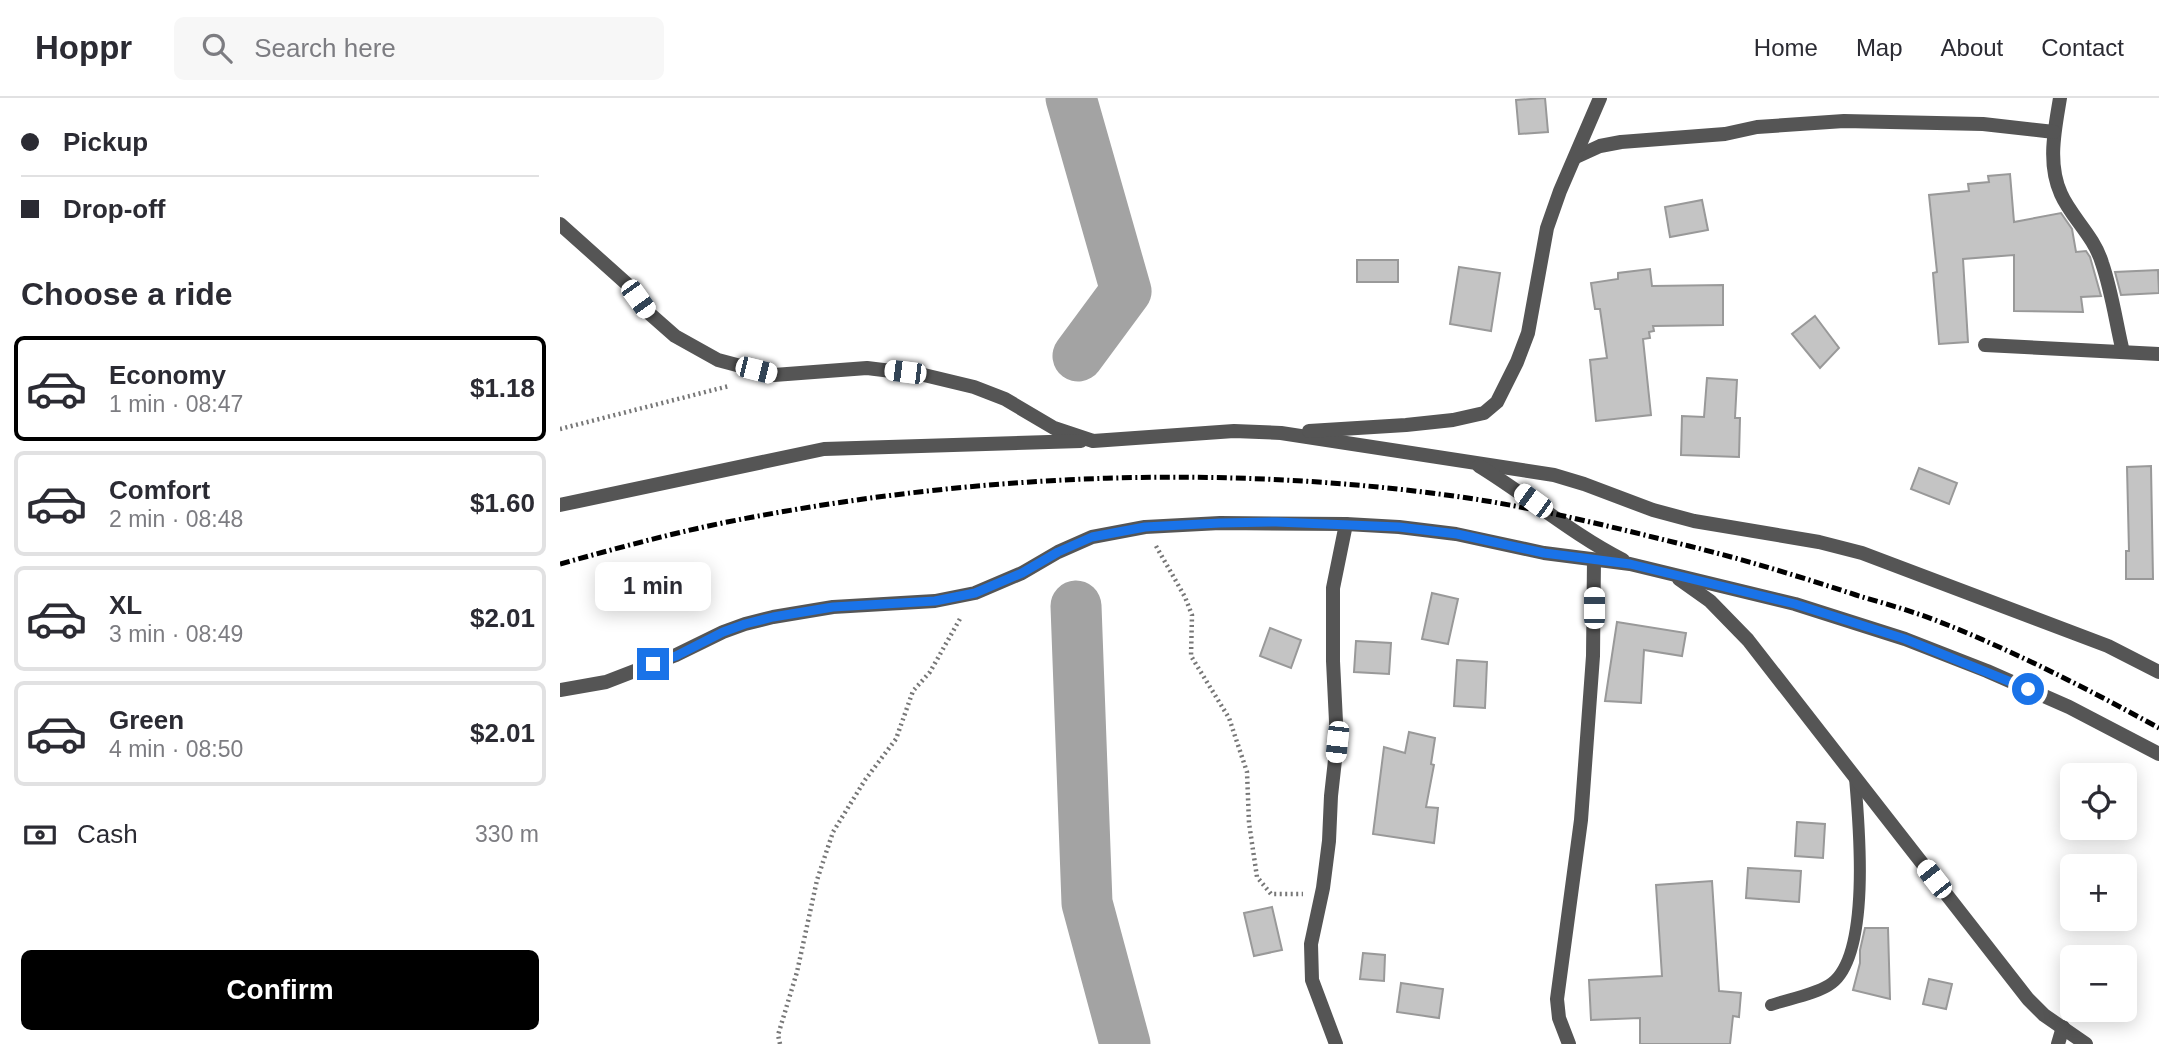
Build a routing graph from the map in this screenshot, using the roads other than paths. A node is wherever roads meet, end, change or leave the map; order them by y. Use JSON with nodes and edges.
{"nodes":[{"id":1,"x":1600,"y":98,"type":"edge"},
{"id":2,"x":2060,"y":98,"type":"edge"},
{"id":3,"x":2054,"y":132,"type":"junction"},
{"id":4,"x":1576,"y":157,"type":"junction"},
{"id":5,"x":560,"y":224,"type":"edge"},
{"id":6,"x":1985,"y":345,"type":"dead end"},
{"id":7,"x":2123,"y":352,"type":"junction"},
{"id":8,"x":2159,"y":354,"type":"edge"},
{"id":9,"x":1281,"y":433,"type":"junction"},
{"id":10,"x":1093,"y":441,"type":"junction"},
{"id":11,"x":1472,"y":463,"type":"junction"},
{"id":12,"x":560,"y":505,"type":"edge"},
{"id":13,"x":1346,"y":524,"type":"junction"},
{"id":14,"x":1594,"y":560,"type":"junction"},
{"id":15,"x":1630,"y":564,"type":"junction"},
{"id":16,"x":1671,"y":574,"type":"junction"},
{"id":17,"x":2159,"y":672,"type":"edge"},
{"id":18,"x":560,"y":690,"type":"edge"},
{"id":19,"x":2159,"y":754,"type":"edge"},
{"id":20,"x":1856,"y":778,"type":"junction"},
{"id":21,"x":1771,"y":1005,"type":"dead end"},
{"id":22,"x":2063,"y":1027,"type":"junction"},
{"id":23,"x":1336,"y":1044,"type":"edge"},
{"id":24,"x":1569,"y":1044,"type":"edge"},
{"id":25,"x":2058,"y":1044,"type":"edge"},
{"id":26,"x":2086,"y":1044,"type":"edge"}],
"edges":[{"from":1,"to":4,"type":"street"},
{"from":2,"to":3,"type":"street"},
{"from":3,"to":4,"type":"street"},
{"from":3,"to":7,"type":"street"},
{"from":4,"to":9,"type":"street"},
{"from":5,"to":10,"type":"street"},
{"from":6,"to":7,"type":"street"},
{"from":7,"to":8,"type":"street"},
{"from":9,"to":10,"type":"street"},
{"from":9,"to":11,"type":"street"},
{"from":10,"to":12,"type":"street"},
{"from":11,"to":15,"type":"street"},
{"from":11,"to":17,"type":"street"},
{"from":13,"to":14,"type":"street"},
{"from":13,"to":18,"type":"street"},
{"from":13,"to":23,"type":"street"},
{"from":14,"to":15,"type":"street"},
{"from":14,"to":24,"type":"street"},
{"from":15,"to":16,"type":"street"},
{"from":16,"to":19,"type":"street"},
{"from":16,"to":20,"type":"street"},
{"from":20,"to":21,"type":"lane"},
{"from":20,"to":22,"type":"street"},
{"from":22,"to":25,"type":"street"},
{"from":22,"to":26,"type":"street"}]}
